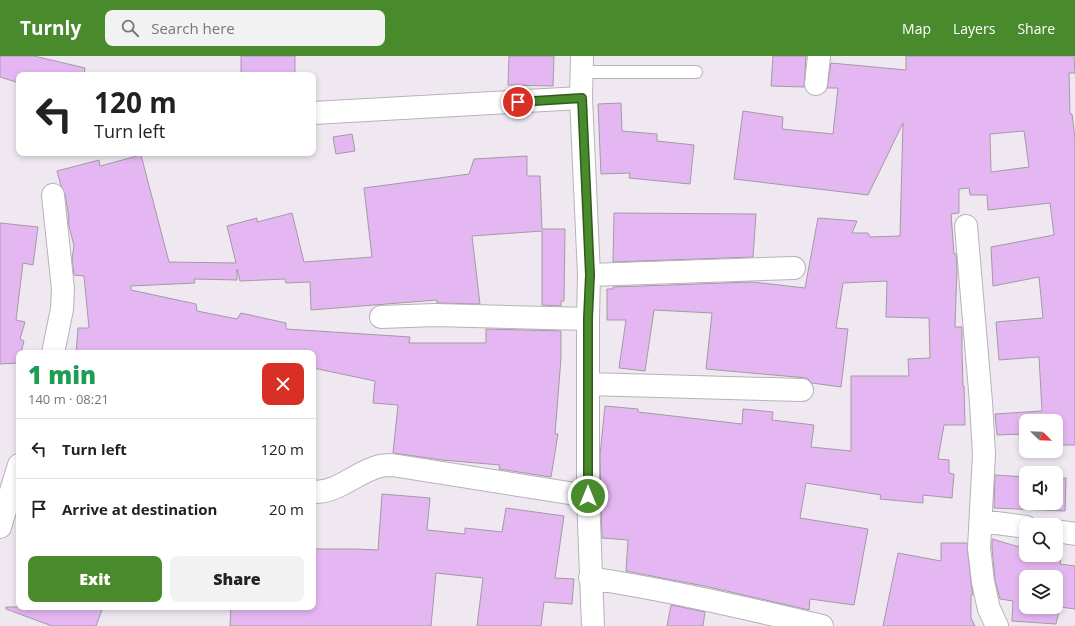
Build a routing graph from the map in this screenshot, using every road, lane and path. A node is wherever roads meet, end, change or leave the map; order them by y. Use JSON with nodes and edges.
{"nodes":[{"id":1,"x":819,"y":56,"type":"edge"},
{"id":2,"x":582,"y":64,"type":"edge"},
{"id":3,"x":696,"y":72,"type":"dead end"},
{"id":4,"x":816,"y":84,"type":"dead end"},
{"id":5,"x":582,"y":98,"type":"junction"},
{"id":6,"x":316,"y":113,"type":"edge"},
{"id":7,"x":52,"y":195,"type":"dead end"},
{"id":8,"x":966,"y":226,"type":"dead end"},
{"id":9,"x":794,"y":268,"type":"dead end"},
{"id":10,"x":590,"y":275,"type":"junction"},
{"id":11,"x":381,"y":317,"type":"dead end"},
{"id":12,"x":588,"y":318,"type":"junction"},
{"id":13,"x":54,"y":350,"type":"edge"},
{"id":14,"x":588,"y":384,"type":"junction"},
{"id":15,"x":802,"y":390,"type":"dead end"},
{"id":16,"x":16,"y":475,"type":"edge"},
{"id":17,"x":316,"y":492,"type":"edge"},
{"id":18,"x":588,"y":496,"type":"junction"},
{"id":19,"x":981,"y":521,"type":"junction"},
{"id":20,"x":1019,"y":526,"type":"edge"},
{"id":21,"x":0,"y":527,"type":"edge"},
{"id":22,"x":1063,"y":532,"type":"edge"},
{"id":23,"x":1075,"y":534,"type":"edge"},
{"id":24,"x":590,"y":578,"type":"junction"},
{"id":25,"x":592,"y":626,"type":"edge"},
{"id":26,"x":822,"y":626,"type":"edge"},
{"id":27,"x":996,"y":626,"type":"edge"}],
"edges":[{"from":1,"to":4,"type":"street"},
{"from":2,"to":3,"type":"lane"},
{"from":2,"to":5,"type":"street"},
{"from":5,"to":6,"type":"street"},
{"from":5,"to":10,"type":"street"},
{"from":7,"to":13,"type":"street"},
{"from":8,"to":19,"type":"street"},
{"from":9,"to":10,"type":"street"},
{"from":10,"to":12,"type":"street"},
{"from":11,"to":12,"type":"street"},
{"from":12,"to":14,"type":"street"},
{"from":14,"to":15,"type":"street"},
{"from":14,"to":18,"type":"street"},
{"from":16,"to":21,"type":"street"},
{"from":17,"to":18,"type":"street"},
{"from":18,"to":24,"type":"street"},
{"from":19,"to":20,"type":"street"},
{"from":19,"to":27,"type":"street"},
{"from":22,"to":23,"type":"street"},
{"from":24,"to":25,"type":"street"},
{"from":24,"to":26,"type":"street"}]}
